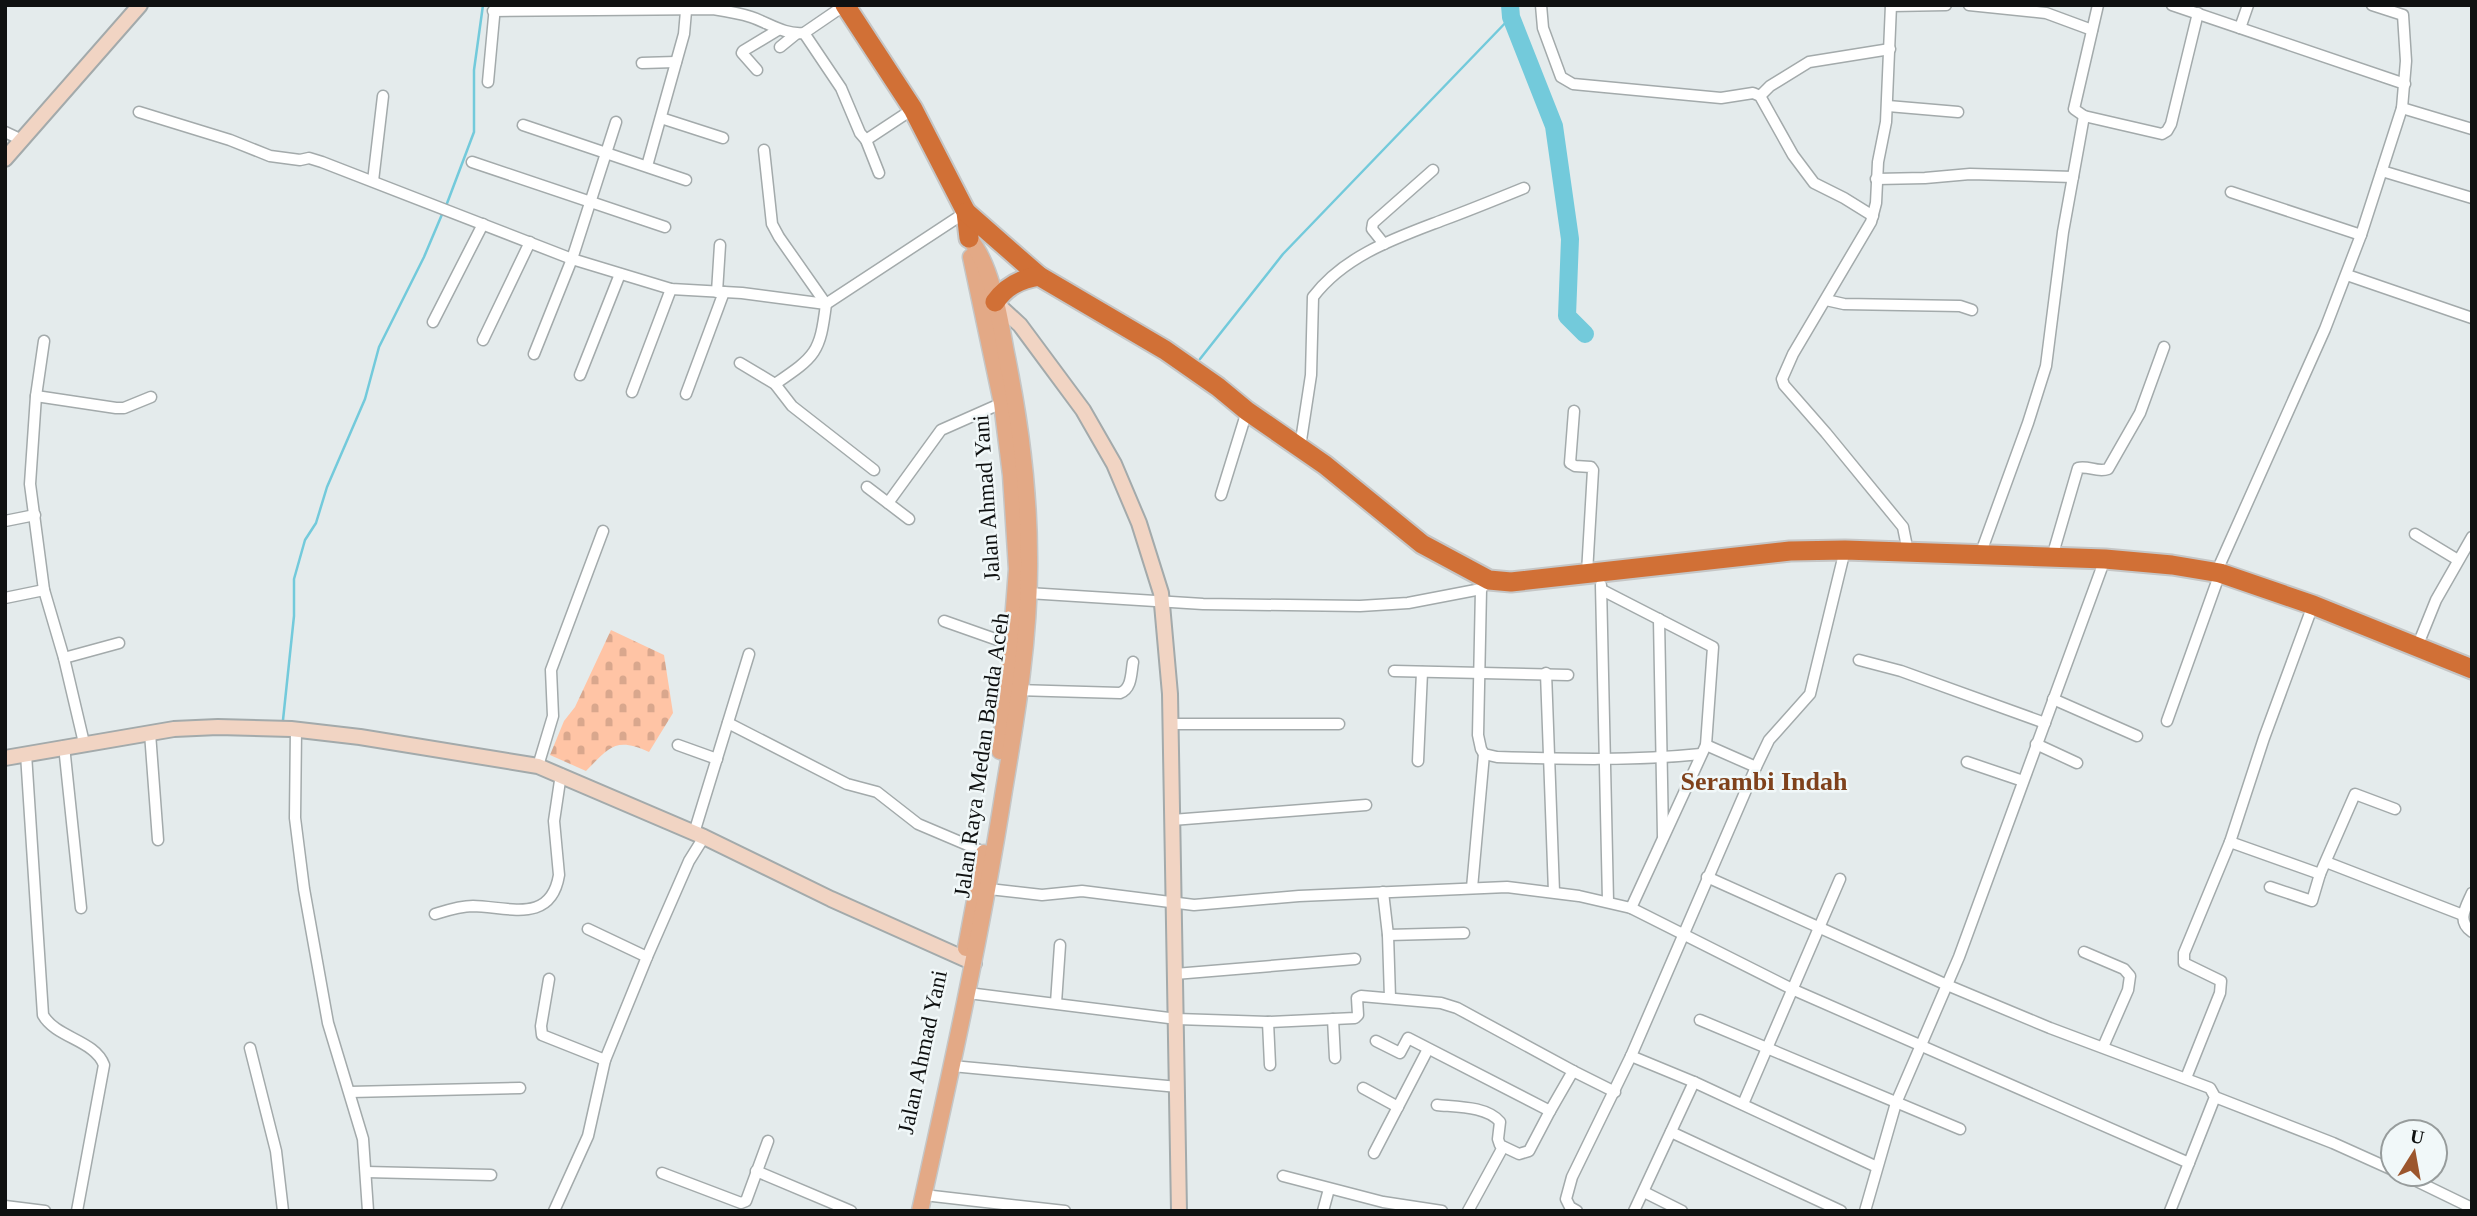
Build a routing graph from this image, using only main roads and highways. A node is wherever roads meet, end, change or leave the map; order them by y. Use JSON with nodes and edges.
{"nodes":[{"id":1,"x":845,"y":5,"type":"edge"},
{"id":2,"x":966,"y":212,"type":"junction"},
{"id":3,"x":969,"y":238,"type":"junction"},
{"id":4,"x":1039,"y":276,"type":"junction"},
{"id":5,"x":995,"y":302,"type":"junction"},
{"id":6,"x":2472,"y":669,"type":"edge"},
{"id":7,"x":1014,"y":690,"type":"junction"},
{"id":8,"x":970,"y":961,"type":"junction"},
{"id":9,"x":922,"y":1203,"type":"edge"},
{"id":10,"x":912,"y":1211,"type":"edge"}],
"edges":[{"from":1,"to":2,"type":"highway","name":"Jalan Raya Medan Banda Aceh"},
{"from":2,"to":3,"type":"highway","name":"Jalan Raya Medan Banda Aceh"},
{"from":2,"to":4,"type":"highway"},
{"from":3,"to":5,"type":"main road","name":"Jalan Raya Medan Banda Aceh"},
{"from":3,"to":7,"type":"main road","name":"Jalan Ahmad Yani"},
{"from":4,"to":5,"type":"highway"},
{"from":4,"to":6,"type":"highway"},
{"from":5,"to":7,"type":"main road","name":"Jalan Raya Medan Banda Aceh"},
{"from":7,"to":8,"type":"main road","name":"Jalan Ahmad Yani"},
{"from":7,"to":8,"type":"main road","name":"Jalan Raya Medan Banda Aceh"},
{"from":8,"to":9,"type":"main road","name":"Jalan Raya Medan Banda Aceh"},
{"from":8,"to":10,"type":"main road","name":"Jalan Ahmad Yani"}]}
